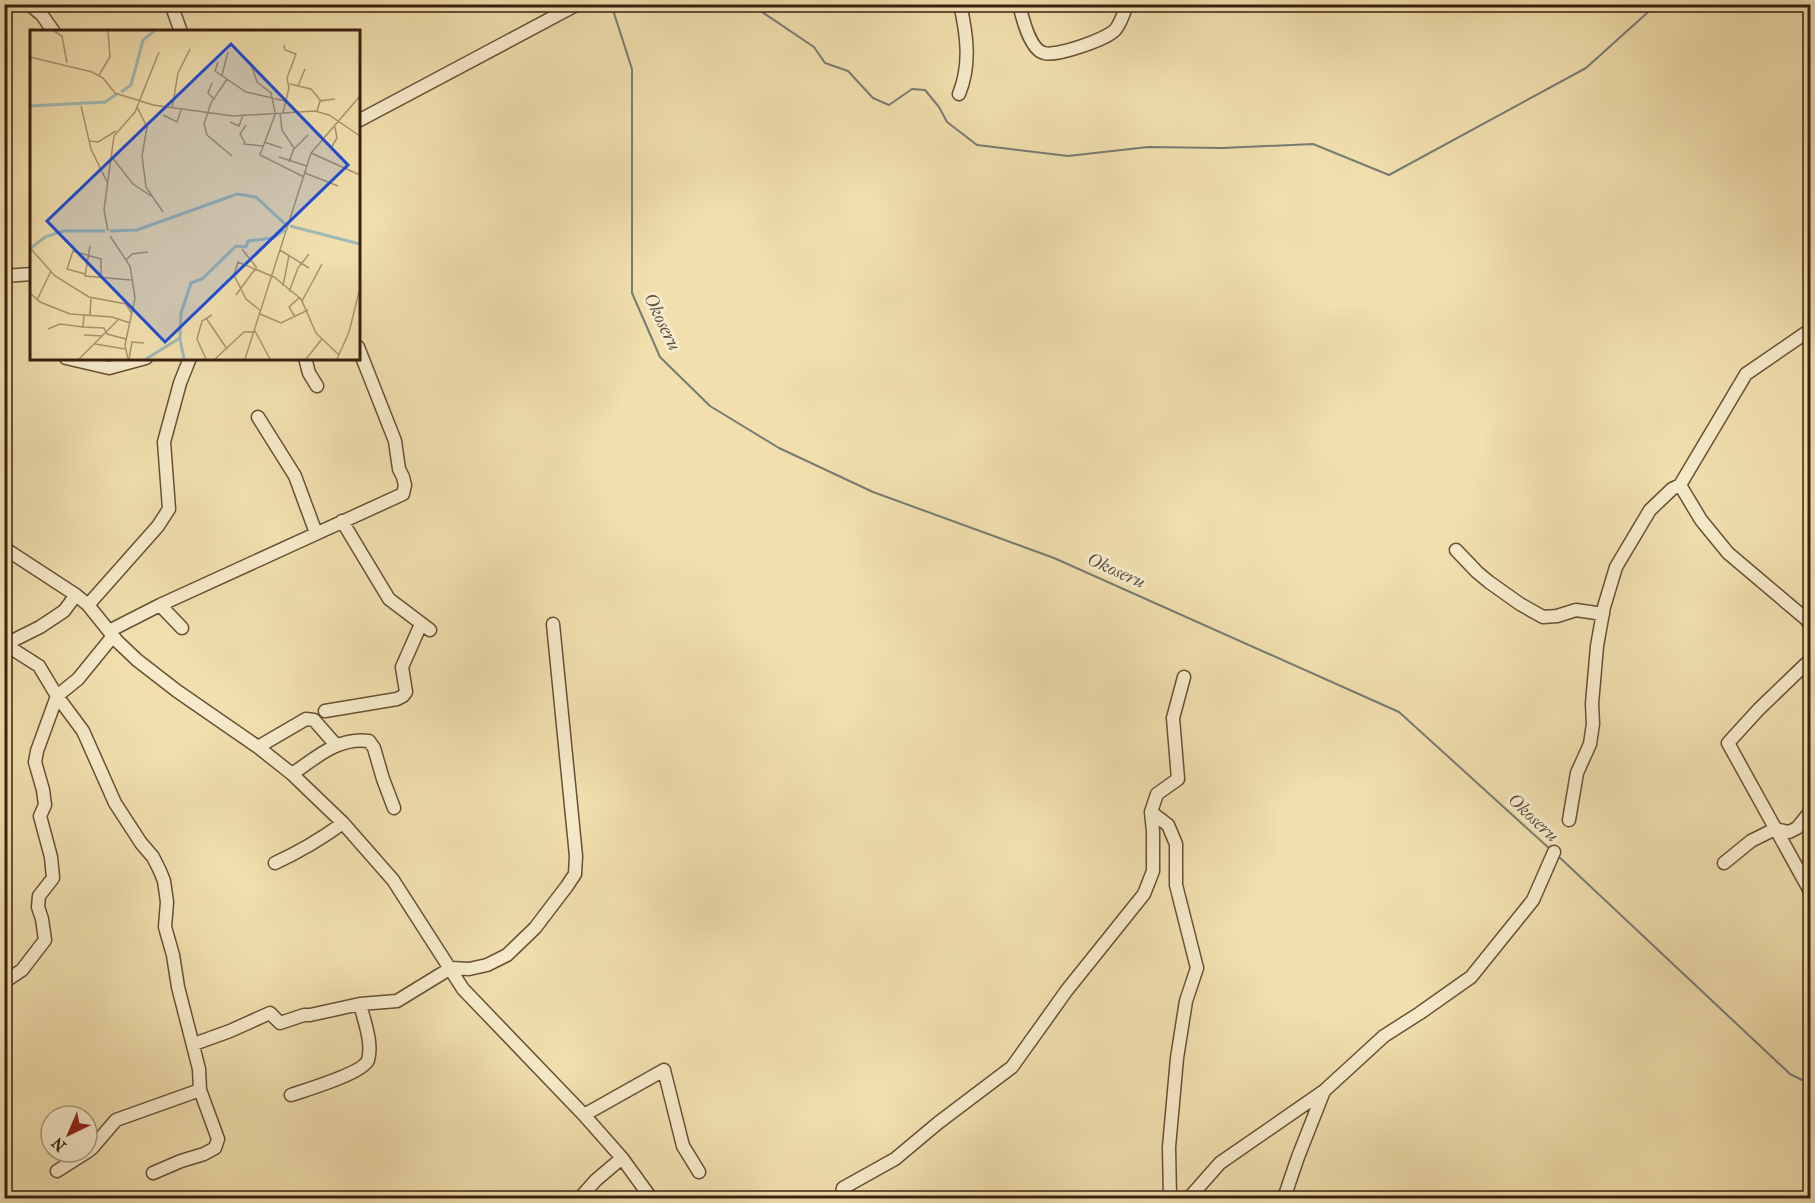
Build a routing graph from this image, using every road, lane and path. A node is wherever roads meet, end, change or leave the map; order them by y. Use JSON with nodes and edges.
{"nodes":[{"id":1,"x":28,"y":4,"type":"edge"},
{"id":2,"x":171,"y":4,"type":"edge"},
{"id":3,"x":578,"y":4,"type":"edge"},
{"id":4,"x":960,"y":4,"type":"edge"},
{"id":5,"x":1019,"y":4,"type":"edge"},
{"id":6,"x":1127,"y":4,"type":"edge"},
{"id":7,"x":53,"y":30,"type":"edge"},
{"id":8,"x":180,"y":30,"type":"edge"},
{"id":9,"x":958,"y":94,"type":"dead end"},
{"id":10,"x":360,"y":120,"type":"edge"},
{"id":11,"x":30,"y":274,"type":"edge"},
{"id":12,"x":4,"y":276,"type":"edge"},
{"id":13,"x":1810,"y":330,"type":"edge"},
{"id":14,"x":360,"y":352,"type":"edge"},
{"id":15,"x":75,"y":360,"type":"edge"},
{"id":16,"x":139,"y":360,"type":"edge"},
{"id":17,"x":189,"y":360,"type":"edge"},
{"id":18,"x":306,"y":360,"type":"edge"},
{"id":19,"x":317,"y":386,"type":"dead end"},
{"id":20,"x":258,"y":417,"type":"dead end"},
{"id":21,"x":1680,"y":485,"type":"junction"},
{"id":22,"x":342,"y":521,"type":"junction"},
{"id":23,"x":316,"y":533,"type":"junction"},
{"id":24,"x":4,"y":548,"type":"edge"},
{"id":25,"x":1456,"y":550,"type":"dead end"},
{"id":26,"x":76,"y":595,"type":"junction"},
{"id":27,"x":88,"y":605,"type":"junction"},
{"id":28,"x":160,"y":605,"type":"junction"},
{"id":29,"x":1603,"y":614,"type":"junction"},
{"id":30,"x":553,"y":624,"type":"dead end"},
{"id":31,"x":1810,"y":625,"type":"edge"},
{"id":32,"x":182,"y":628,"type":"dead end"},
{"id":33,"x":111,"y":634,"type":"junction"},
{"id":34,"x":5,"y":645,"type":"edge"},
{"id":35,"x":1810,"y":660,"type":"edge"},
{"id":36,"x":1184,"y":677,"type":"dead end"},
{"id":37,"x":57,"y":696,"type":"junction"},
{"id":38,"x":325,"y":711,"type":"dead end"},
{"id":39,"x":336,"y":745,"type":"junction"},
{"id":40,"x":258,"y":747,"type":"junction"},
{"id":41,"x":292,"y":774,"type":"junction"},
{"id":42,"x":394,"y":808,"type":"dead end"},
{"id":43,"x":1151,"y":812,"type":"junction"},
{"id":44,"x":1810,"y":813,"type":"edge"},
{"id":45,"x":1569,"y":820,"type":"dead end"},
{"id":46,"x":343,"y":823,"type":"junction"},
{"id":47,"x":1775,"y":829,"type":"junction"},
{"id":48,"x":1554,"y":852,"type":"dead end"},
{"id":49,"x":274,"y":863,"type":"dead end"},
{"id":50,"x":1724,"y":863,"type":"dead end"},
{"id":51,"x":1810,"y":891,"type":"edge"},
{"id":52,"x":451,"y":968,"type":"junction"},
{"id":53,"x":7,"y":980,"type":"dead end"},
{"id":54,"x":360,"y":1004,"type":"junction"},
{"id":55,"x":194,"y":1044,"type":"junction"},
{"id":56,"x":200,"y":1090,"type":"junction"},
{"id":57,"x":1324,"y":1091,"type":"junction"},
{"id":58,"x":291,"y":1095,"type":"dead end"},
{"id":59,"x":584,"y":1115,"type":"junction"},
{"id":60,"x":99,"y":1141,"type":"edge"},
{"id":61,"x":622,"y":1158,"type":"junction"},
{"id":62,"x":68,"y":1164,"type":"edge"},
{"id":63,"x":57,"y":1171,"type":"dead end"},
{"id":64,"x":699,"y":1172,"type":"dead end"},
{"id":65,"x":153,"y":1173,"type":"dead end"},
{"id":66,"x":580,"y":1198,"type":"edge"},
{"id":67,"x":651,"y":1198,"type":"edge"},
{"id":68,"x":841,"y":1198,"type":"edge"},
{"id":69,"x":1170,"y":1198,"type":"edge"},
{"id":70,"x":1189,"y":1198,"type":"edge"},
{"id":71,"x":1284,"y":1198,"type":"edge"}],
"edges":[{"from":1,"to":7,"type":"street"},
{"from":2,"to":8,"type":"street"},
{"from":3,"to":10,"type":"street"},
{"from":4,"to":9,"type":"street"},
{"from":5,"to":6,"type":"street"},
{"from":11,"to":12,"type":"street"},
{"from":13,"to":21,"type":"street"},
{"from":14,"to":22,"type":"street"},
{"from":15,"to":16,"type":"street"},
{"from":17,"to":27,"type":"street"},
{"from":18,"to":19,"type":"street"},
{"from":20,"to":23,"type":"street"},
{"from":21,"to":29,"type":"street"},
{"from":21,"to":31,"type":"street"},
{"from":22,"to":23,"type":"street"},
{"from":22,"to":38,"type":"street"},
{"from":23,"to":28,"type":"street"},
{"from":24,"to":26,"type":"street"},
{"from":25,"to":29,"type":"street"},
{"from":26,"to":27,"type":"street"},
{"from":26,"to":34,"type":"street"},
{"from":27,"to":33,"type":"street"},
{"from":28,"to":32,"type":"street"},
{"from":28,"to":33,"type":"street"},
{"from":29,"to":45,"type":"street"},
{"from":30,"to":52,"type":"street"},
{"from":33,"to":37,"type":"street"},
{"from":33,"to":40,"type":"street"},
{"from":34,"to":37,"type":"street"},
{"from":35,"to":47,"type":"street"},
{"from":36,"to":43,"type":"street"},
{"from":37,"to":53,"type":"street"},
{"from":37,"to":55,"type":"street"},
{"from":39,"to":40,"type":"street"},
{"from":39,"to":41,"type":"street"},
{"from":39,"to":42,"type":"street"},
{"from":40,"to":41,"type":"street"},
{"from":41,"to":46,"type":"street"},
{"from":43,"to":68,"type":"street"},
{"from":43,"to":69,"type":"street"},
{"from":44,"to":47,"type":"street"},
{"from":46,"to":49,"type":"street"},
{"from":46,"to":52,"type":"street"},
{"from":47,"to":50,"type":"street"},
{"from":47,"to":51,"type":"street"},
{"from":48,"to":57,"type":"street"},
{"from":52,"to":54,"type":"street"},
{"from":52,"to":59,"type":"street"},
{"from":54,"to":55,"type":"street"},
{"from":54,"to":58,"type":"street"},
{"from":55,"to":56,"type":"street"},
{"from":56,"to":60,"type":"street"},
{"from":56,"to":65,"type":"street"},
{"from":57,"to":70,"type":"street"},
{"from":57,"to":71,"type":"street"},
{"from":59,"to":61,"type":"street"},
{"from":59,"to":64,"type":"street"},
{"from":61,"to":66,"type":"street"},
{"from":61,"to":67,"type":"street"},
{"from":62,"to":63,"type":"street"}]}
